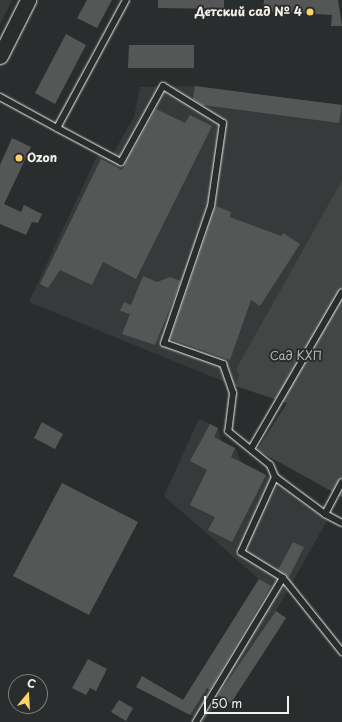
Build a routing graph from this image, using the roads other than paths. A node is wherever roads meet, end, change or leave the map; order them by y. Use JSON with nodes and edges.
{"nodes":[{"id":1,"x":28,"y":0,"type":"edge"},
{"id":2,"x":126,"y":0,"type":"edge"},
{"id":3,"x":0,"y":56,"type":"edge"},
{"id":4,"x":0,"y":97,"type":"edge"},
{"id":5,"x":57,"y":128,"type":"junction"},
{"id":6,"x":342,"y":292,"type":"edge"},
{"id":7,"x":251,"y":449,"type":"junction"},
{"id":8,"x":274,"y":477,"type":"junction"},
{"id":9,"x":342,"y":482,"type":"edge"},
{"id":10,"x":325,"y":514,"type":"junction"},
{"id":11,"x":342,"y":523,"type":"edge"},
{"id":12,"x":283,"y":578,"type":"junction"},
{"id":13,"x":342,"y":652,"type":"edge"},
{"id":14,"x":196,"y":722,"type":"edge"}],
"edges":[{"from":1,"to":3,"type":"street"},
{"from":2,"to":5,"type":"lane"},
{"from":4,"to":5,"type":"lane"},
{"from":5,"to":7,"type":"lane"},
{"from":6,"to":7,"type":"lane"},
{"from":7,"to":8,"type":"lane"},
{"from":8,"to":10,"type":"lane"},
{"from":8,"to":12,"type":"lane"},
{"from":9,"to":10,"type":"lane"},
{"from":10,"to":11,"type":"lane"},
{"from":12,"to":13,"type":"lane"},
{"from":12,"to":14,"type":"lane"}]}
